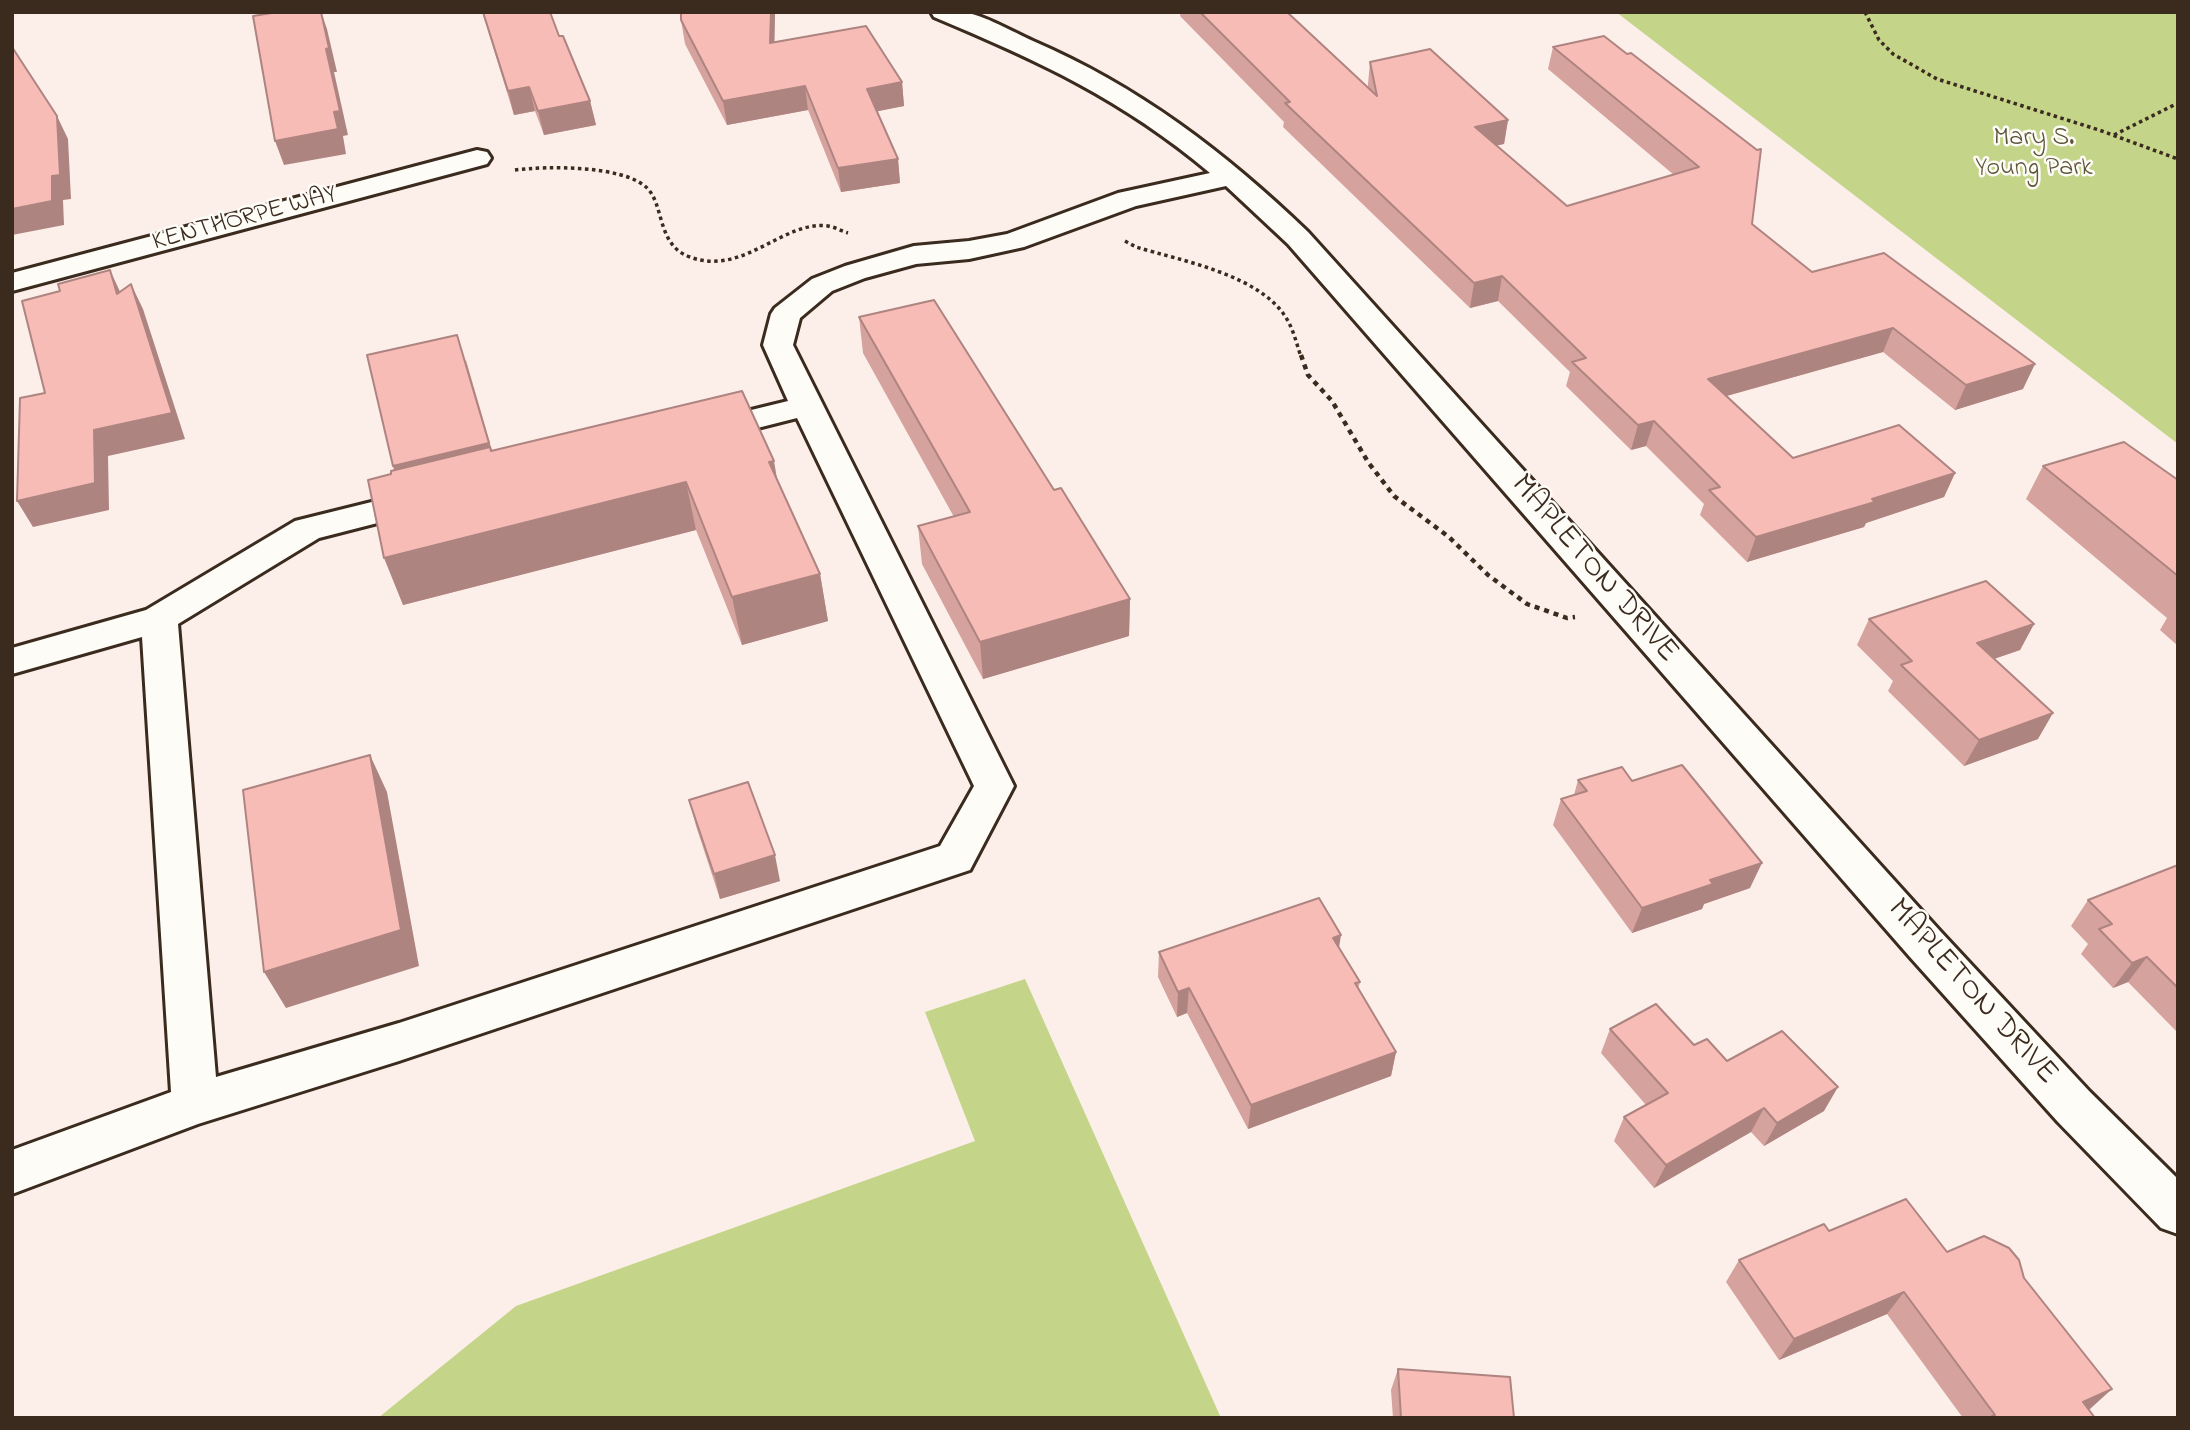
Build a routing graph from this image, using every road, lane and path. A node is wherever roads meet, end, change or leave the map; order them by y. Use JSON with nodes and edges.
{"nodes":[{"id":1,"x":943,"y":12,"type":"edge"},
{"id":2,"x":1865,"y":12,"type":"edge"},
{"id":3,"x":2178,"y":103,"type":"edge"},
{"id":4,"x":2113,"y":135,"type":"junction"},
{"id":5,"x":477,"y":158,"type":"dead end"},
{"id":6,"x":2178,"y":159,"type":"edge"},
{"id":7,"x":514,"y":170,"type":"dead end"},
{"id":8,"x":1232,"y":176,"type":"junction"},
{"id":9,"x":1094,"y":211,"type":"junction"},
{"id":10,"x":892,"y":260,"type":"junction"},
{"id":11,"x":12,"y":282,"type":"edge"},
{"id":12,"x":807,"y":407,"type":"junction"},
{"id":13,"x":674,"y":439,"type":"edge"},
{"id":14,"x":452,"y":494,"type":"edge"},
{"id":15,"x":1580,"y":617,"type":"dead end"},
{"id":16,"x":159,"y":619,"type":"junction"},
{"id":17,"x":12,"y":661,"type":"edge"},
{"id":18,"x":195,"y":1104,"type":"junction"},
{"id":19,"x":12,"y":1172,"type":"edge"},
{"id":20,"x":2178,"y":1212,"type":"edge"}],
"edges":[{"from":1,"to":8,"type":"street","name":"MAPLETON DRIVE"},
{"from":2,"to":4,"type":"path"},
{"from":3,"to":4,"type":"path"},
{"from":4,"to":6,"type":"path"},
{"from":5,"to":11,"type":"street","name":"KENTHORPE WAY"},
{"from":7,"to":10,"type":"path"},
{"from":8,"to":9,"type":"street"},
{"from":8,"to":20,"type":"street","name":"MAPLETON DRIVE"},
{"from":9,"to":10,"type":"street"},
{"from":9,"to":15,"type":"path"},
{"from":10,"to":12,"type":"street"},
{"from":12,"to":13,"type":"street"},
{"from":12,"to":18,"type":"street"},
{"from":14,"to":16,"type":"street"},
{"from":16,"to":17,"type":"street"},
{"from":16,"to":18,"type":"street"},
{"from":18,"to":19,"type":"street"}]}
